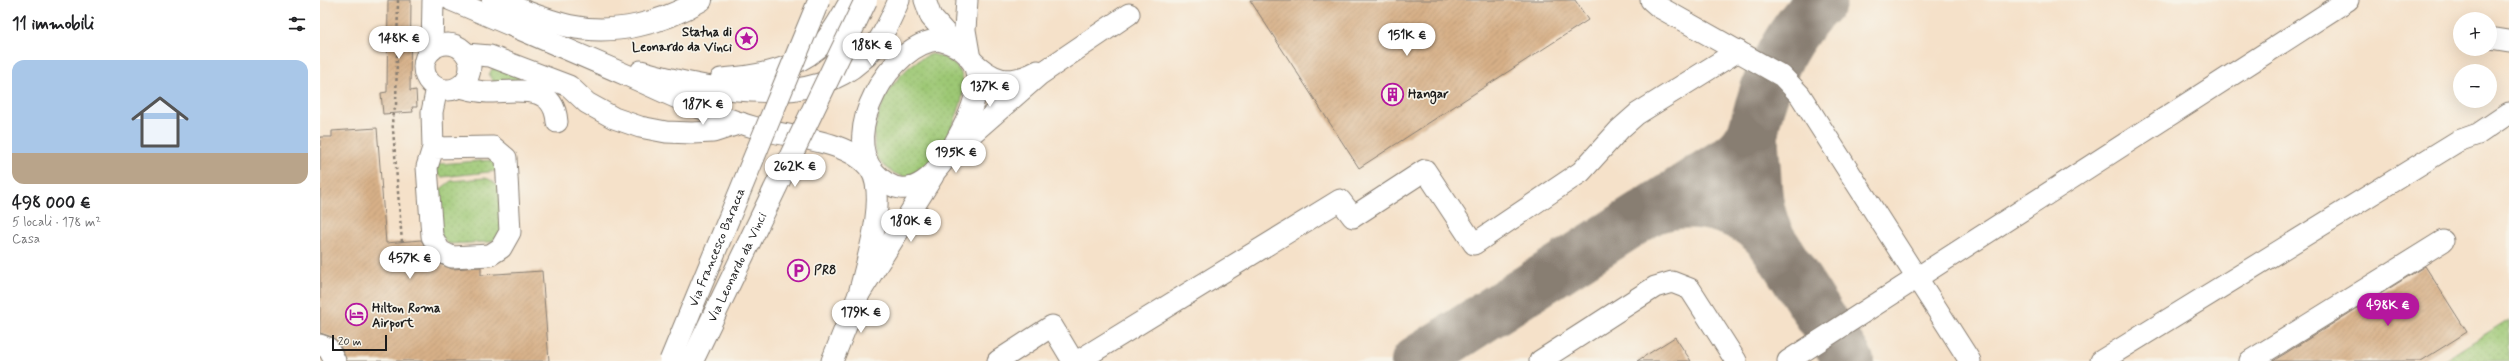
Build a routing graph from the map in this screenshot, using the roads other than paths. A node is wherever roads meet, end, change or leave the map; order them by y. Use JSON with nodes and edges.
{"nodes":[{"id":1,"x":433,"y":0,"type":"edge"},
{"id":2,"x":451,"y":0,"type":"edge"},
{"id":3,"x":466,"y":0,"type":"edge"},
{"id":4,"x":493,"y":0,"type":"edge"},
{"id":5,"x":503,"y":0,"type":"edge"},
{"id":6,"x":701,"y":0,"type":"edge"},
{"id":7,"x":707,"y":0,"type":"edge"},
{"id":8,"x":819,"y":0,"type":"edge"},
{"id":9,"x":851,"y":0,"type":"edge"},
{"id":10,"x":866,"y":0,"type":"edge"},
{"id":11,"x":900,"y":0,"type":"edge"},
{"id":12,"x":925,"y":0,"type":"edge"},
{"id":13,"x":967,"y":0,"type":"edge"},
{"id":14,"x":1651,"y":0,"type":"edge"},
{"id":15,"x":2348,"y":0,"type":"edge"},
{"id":16,"x":678,"y":13,"type":"junction"},
{"id":17,"x":1129,"y":14,"type":"dead end"},
{"id":18,"x":555,"y":22,"type":"junction"},
{"id":19,"x":2497,"y":39,"type":"edge"},
{"id":20,"x":2509,"y":41,"type":"edge"},
{"id":21,"x":555,"y":44,"type":"junction"},
{"id":22,"x":1078,"y":48,"type":"junction"},
{"id":23,"x":432,"y":50,"type":"junction"},
{"id":24,"x":1738,"y":51,"type":"junction"},
{"id":25,"x":466,"y":54,"type":"junction"},
{"id":26,"x":965,"y":54,"type":"junction"},
{"id":27,"x":665,"y":77,"type":"junction"},
{"id":28,"x":460,"y":87,"type":"junction"},
{"id":29,"x":437,"y":88,"type":"junction"},
{"id":30,"x":2509,"y":113,"type":"edge"},
{"id":31,"x":557,"y":122,"type":"dead end"},
{"id":32,"x":741,"y":123,"type":"junction"},
{"id":33,"x":433,"y":148,"type":"junction"},
{"id":34,"x":949,"y":154,"type":"junction"},
{"id":35,"x":870,"y":169,"type":"junction"},
{"id":36,"x":935,"y":173,"type":"junction"},
{"id":37,"x":2443,"y":241,"type":"dead end"},
{"id":38,"x":1917,"y":277,"type":"junction"},
{"id":39,"x":859,"y":294,"type":"junction"},
{"id":40,"x":320,"y":345,"type":"edge"},
{"id":41,"x":335,"y":361,"type":"edge"},
{"id":42,"x":670,"y":361,"type":"edge"},
{"id":43,"x":692,"y":361,"type":"edge"},
{"id":44,"x":832,"y":361,"type":"edge"},
{"id":45,"x":998,"y":361,"type":"edge"},
{"id":46,"x":1073,"y":361,"type":"edge"},
{"id":47,"x":1078,"y":361,"type":"edge"},
{"id":48,"x":1540,"y":361,"type":"edge"},
{"id":49,"x":1736,"y":361,"type":"edge"},
{"id":50,"x":1788,"y":361,"type":"edge"},
{"id":51,"x":1970,"y":361,"type":"edge"},
{"id":52,"x":2101,"y":361,"type":"edge"},
{"id":53,"x":2250,"y":361,"type":"edge"}],
"edges":[{"from":1,"to":23,"type":"street"},
{"from":2,"to":21,"type":"street"},
{"from":3,"to":21,"type":"street"},
{"from":4,"to":18,"type":"main road"},
{"from":5,"to":18,"type":"street"},
{"from":6,"to":16,"type":"main road"},
{"from":7,"to":16,"type":"street"},
{"from":8,"to":42,"type":"street","name":"Via Francesco Baracca","bridge":true},
{"from":9,"to":27,"type":"street"},
{"from":10,"to":43,"type":"main road","name":"Via Leonardo da Vinci","bridge":true},
{"from":11,"to":27,"type":"street"},
{"from":12,"to":26,"type":"street"},
{"from":13,"to":26,"type":"street"},
{"from":14,"to":24,"type":"street"},
{"from":15,"to":38,"type":"street"},
{"from":16,"to":18,"type":"main road"},
{"from":17,"to":22,"type":"street"},
{"from":19,"to":20,"type":"street"},
{"from":21,"to":27,"type":"street"},
{"from":21,"to":32,"type":"street"},
{"from":22,"to":26,"type":"street"},
{"from":22,"to":34,"type":"street"},
{"from":23,"to":25,"type":"street"},
{"from":23,"to":29,"type":"street"},
{"from":24,"to":38,"type":"street"},
{"from":24,"to":47,"type":"street"},
{"from":25,"to":28,"type":"street"},
{"from":25,"to":32,"type":"street"},
{"from":26,"to":34,"type":"street"},
{"from":26,"to":35,"type":"street"},
{"from":28,"to":29,"type":"street"},
{"from":28,"to":31,"type":"street"},
{"from":29,"to":33,"type":"street"},
{"from":30,"to":52,"type":"street"},
{"from":32,"to":35,"type":"street"},
{"from":33,"to":33,"type":"street"},
{"from":34,"to":36,"type":"street"},
{"from":35,"to":36,"type":"street"},
{"from":35,"to":39,"type":"street"},
{"from":36,"to":39,"type":"street"},
{"from":37,"to":53,"type":"street"},
{"from":38,"to":50,"type":"street"},
{"from":38,"to":51,"type":"street"},
{"from":39,"to":44,"type":"street"},
{"from":40,"to":41,"type":"street"},
{"from":45,"to":46,"type":"street"},
{"from":48,"to":49,"type":"street"}]}
